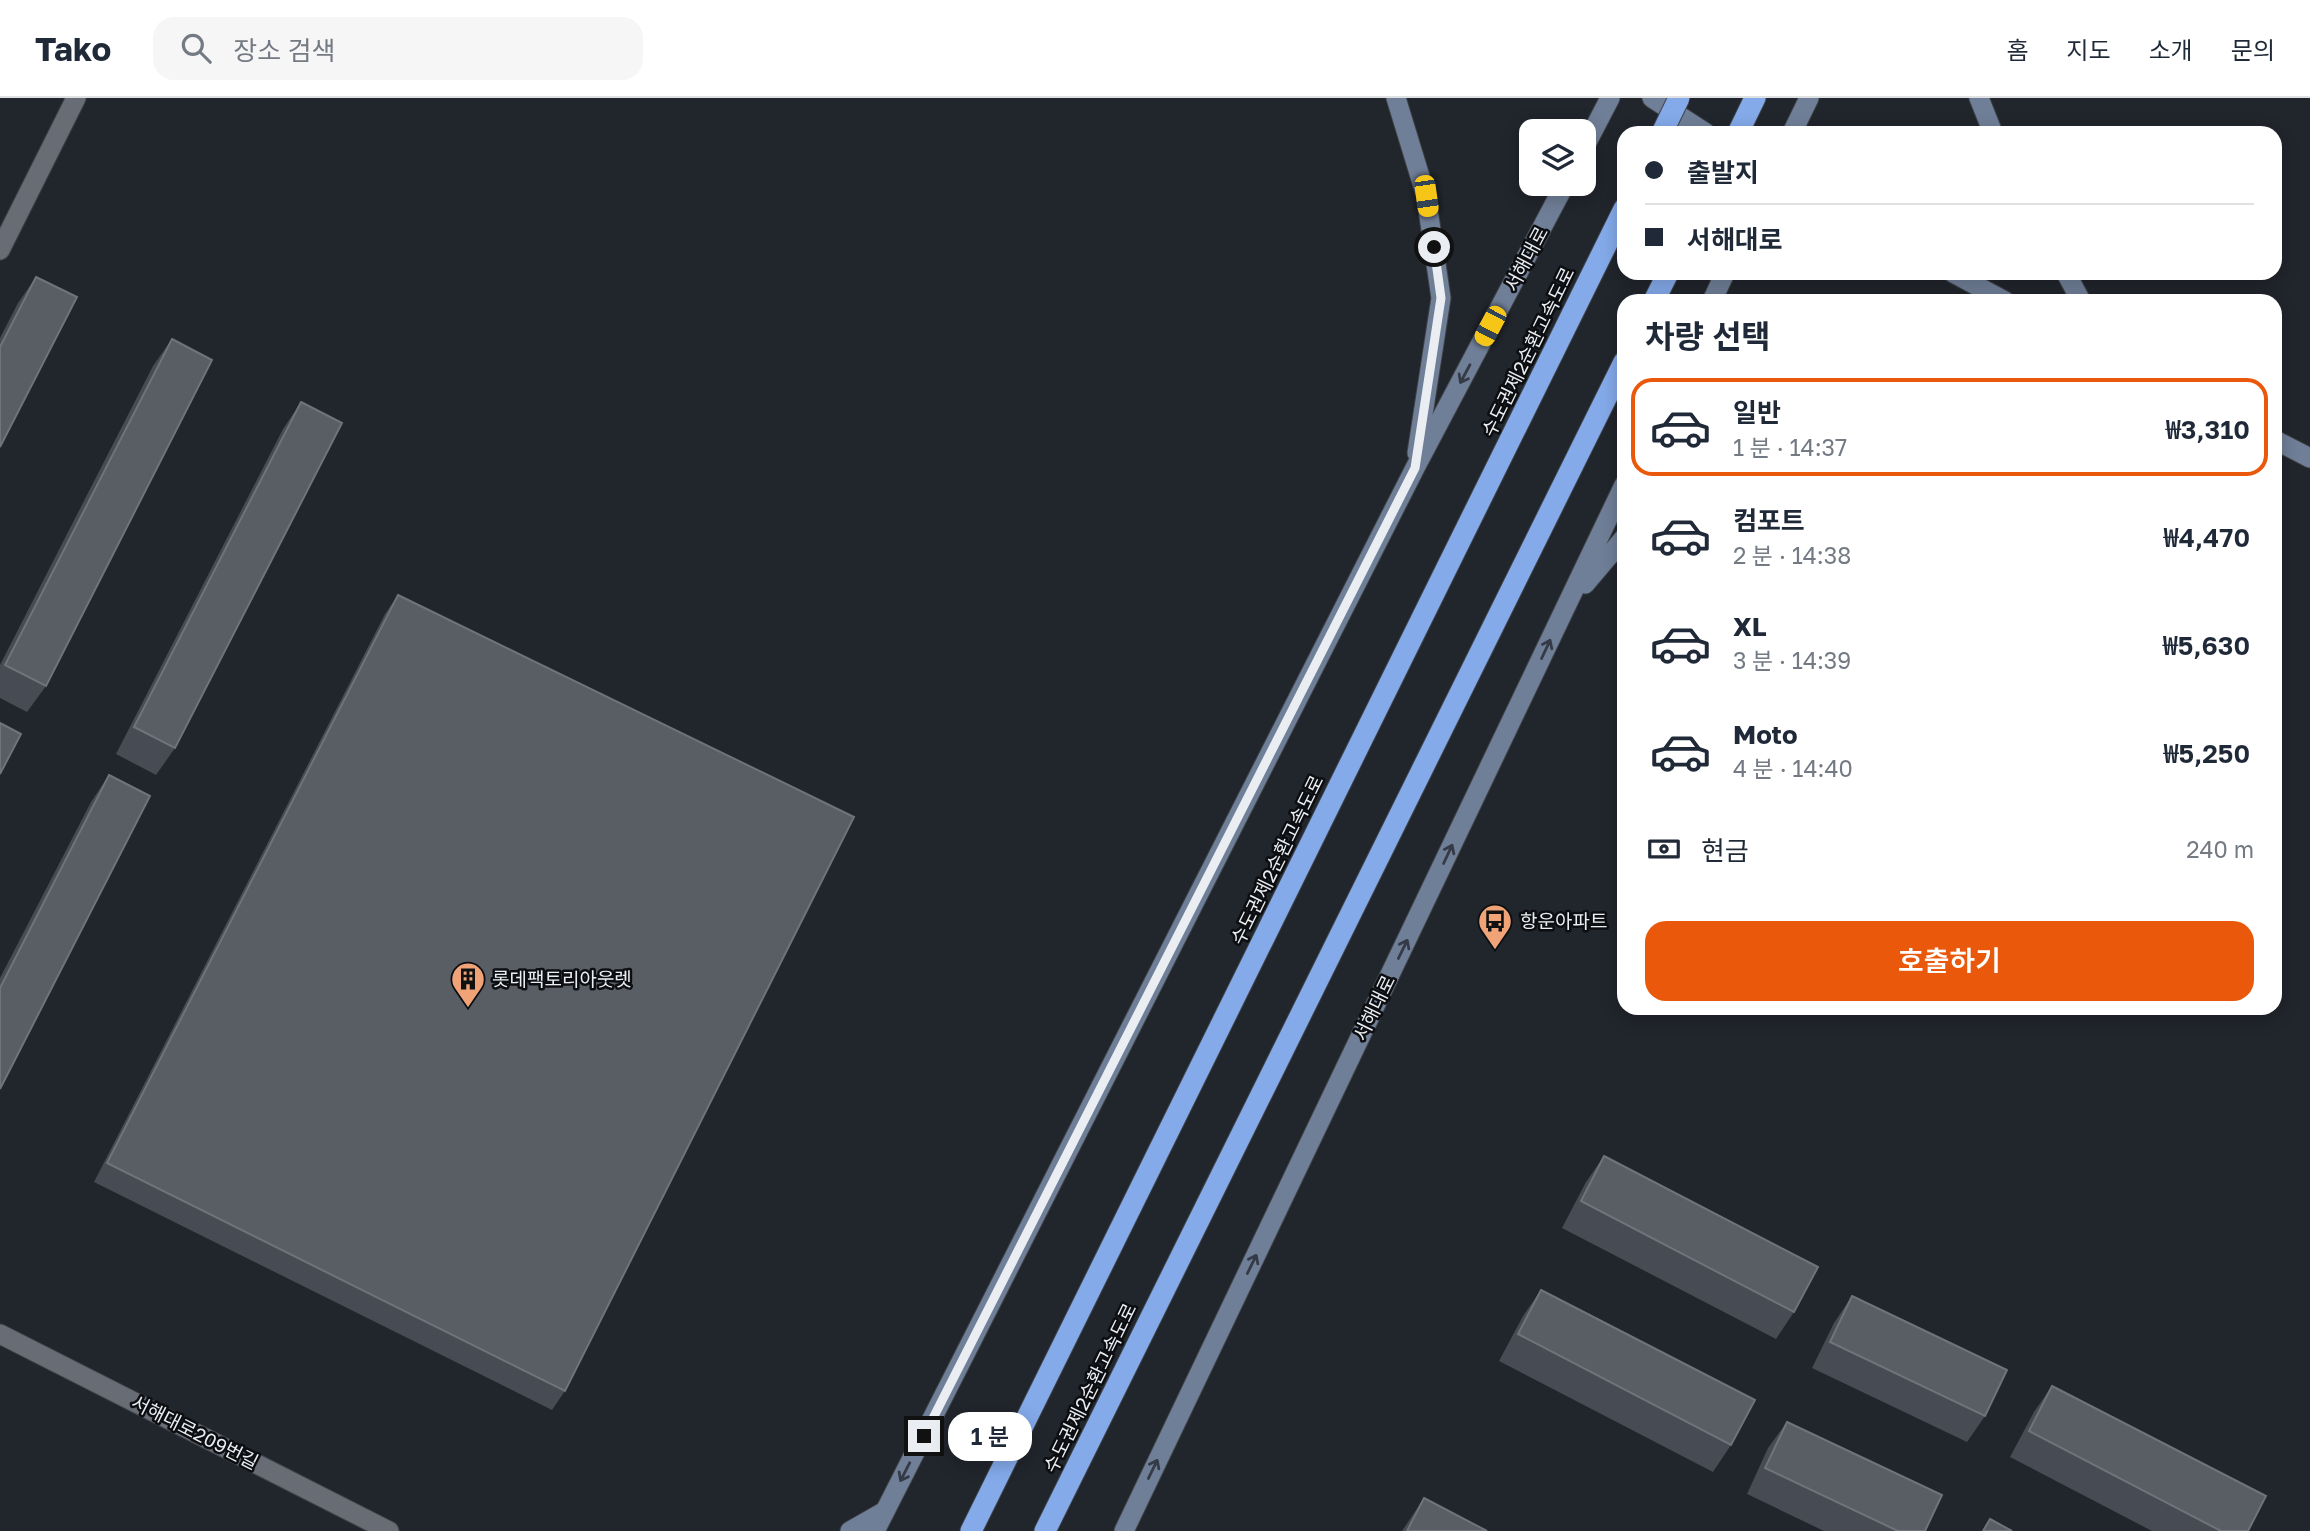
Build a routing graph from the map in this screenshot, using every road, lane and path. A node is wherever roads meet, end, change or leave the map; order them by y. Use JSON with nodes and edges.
{"nodes":[{"id":1,"x":76,"y":98,"type":"edge"},
{"id":2,"x":1396,"y":98,"type":"edge"},
{"id":3,"x":1610,"y":98,"type":"edge"},
{"id":4,"x":1652,"y":98,"type":"edge"},
{"id":5,"x":1679,"y":98,"type":"edge"},
{"id":6,"x":1755,"y":98,"type":"edge"},
{"id":7,"x":1809,"y":98,"type":"edge"},
{"id":8,"x":1979,"y":98,"type":"edge"},
{"id":9,"x":1596,"y":125,"type":"edge"},
{"id":10,"x":1665,"y":126,"type":"edge"},
{"id":11,"x":1695,"y":126,"type":"edge"},
{"id":12,"x":1741,"y":126,"type":"edge"},
{"id":13,"x":1795,"y":126,"type":"edge"},
{"id":14,"x":1990,"y":126,"type":"edge"},
{"id":15,"x":1559,"y":196,"type":"edge"},
{"id":16,"x":1617,"y":223,"type":"edge"},
{"id":17,"x":0,"y":250,"type":"edge"},
{"id":18,"x":1966,"y":280,"type":"edge"},
{"id":19,"x":1992,"y":294,"type":"edge"},
{"id":20,"x":1617,"y":376,"type":"edge"},
{"id":21,"x":2282,"y":444,"type":"edge"},
{"id":22,"x":2310,"y":458,"type":"edge"},
{"id":23,"x":1415,"y":468,"type":"junction"},
{"id":24,"x":1617,"y":500,"type":"edge"},
{"id":25,"x":1617,"y":546,"type":"edge"},
{"id":26,"x":1566,"y":606,"type":"junction"},
{"id":27,"x":0,"y":1334,"type":"edge"},
{"id":28,"x":886,"y":1510,"type":"junction"},
{"id":29,"x":389,"y":1531,"type":"edge"},
{"id":30,"x":850,"y":1531,"type":"edge"},
{"id":31,"x":875,"y":1531,"type":"edge"},
{"id":32,"x":971,"y":1531,"type":"edge"},
{"id":33,"x":1045,"y":1531,"type":"edge"},
{"id":34,"x":1124,"y":1531,"type":"edge"}],
"edges":[{"from":1,"to":17,"type":"street"},
{"from":2,"to":23,"type":"main road"},
{"from":3,"to":9,"type":"main road"},
{"from":4,"to":11,"type":"main road"},
{"from":5,"to":10,"type":"highway","bridge":true},
{"from":6,"to":12,"type":"highway"},
{"from":7,"to":13,"type":"main road"},
{"from":8,"to":14,"type":"main road"},
{"from":15,"to":23,"type":"main road","name":"서해대로","one_way":true},
{"from":16,"to":32,"type":"highway","name":"수도권제2순환고속도로"},
{"from":18,"to":19,"type":"main road"},
{"from":20,"to":33,"type":"highway","name":"수도권제2순환고속도로"},
{"from":21,"to":22,"type":"main road"},
{"from":23,"to":28,"type":"main road","name":"서해대로","one_way":true},
{"from":24,"to":26,"type":"main road","name":"서해대로"},
{"from":25,"to":26,"type":"main road"},
{"from":34,"to":26,"type":"main road","name":"서해대로","one_way":true},
{"from":27,"to":29,"type":"street","name":"서해대로209번길"},
{"from":28,"to":30,"type":"main road"},
{"from":28,"to":31,"type":"main road","name":"서해대로"}]}
